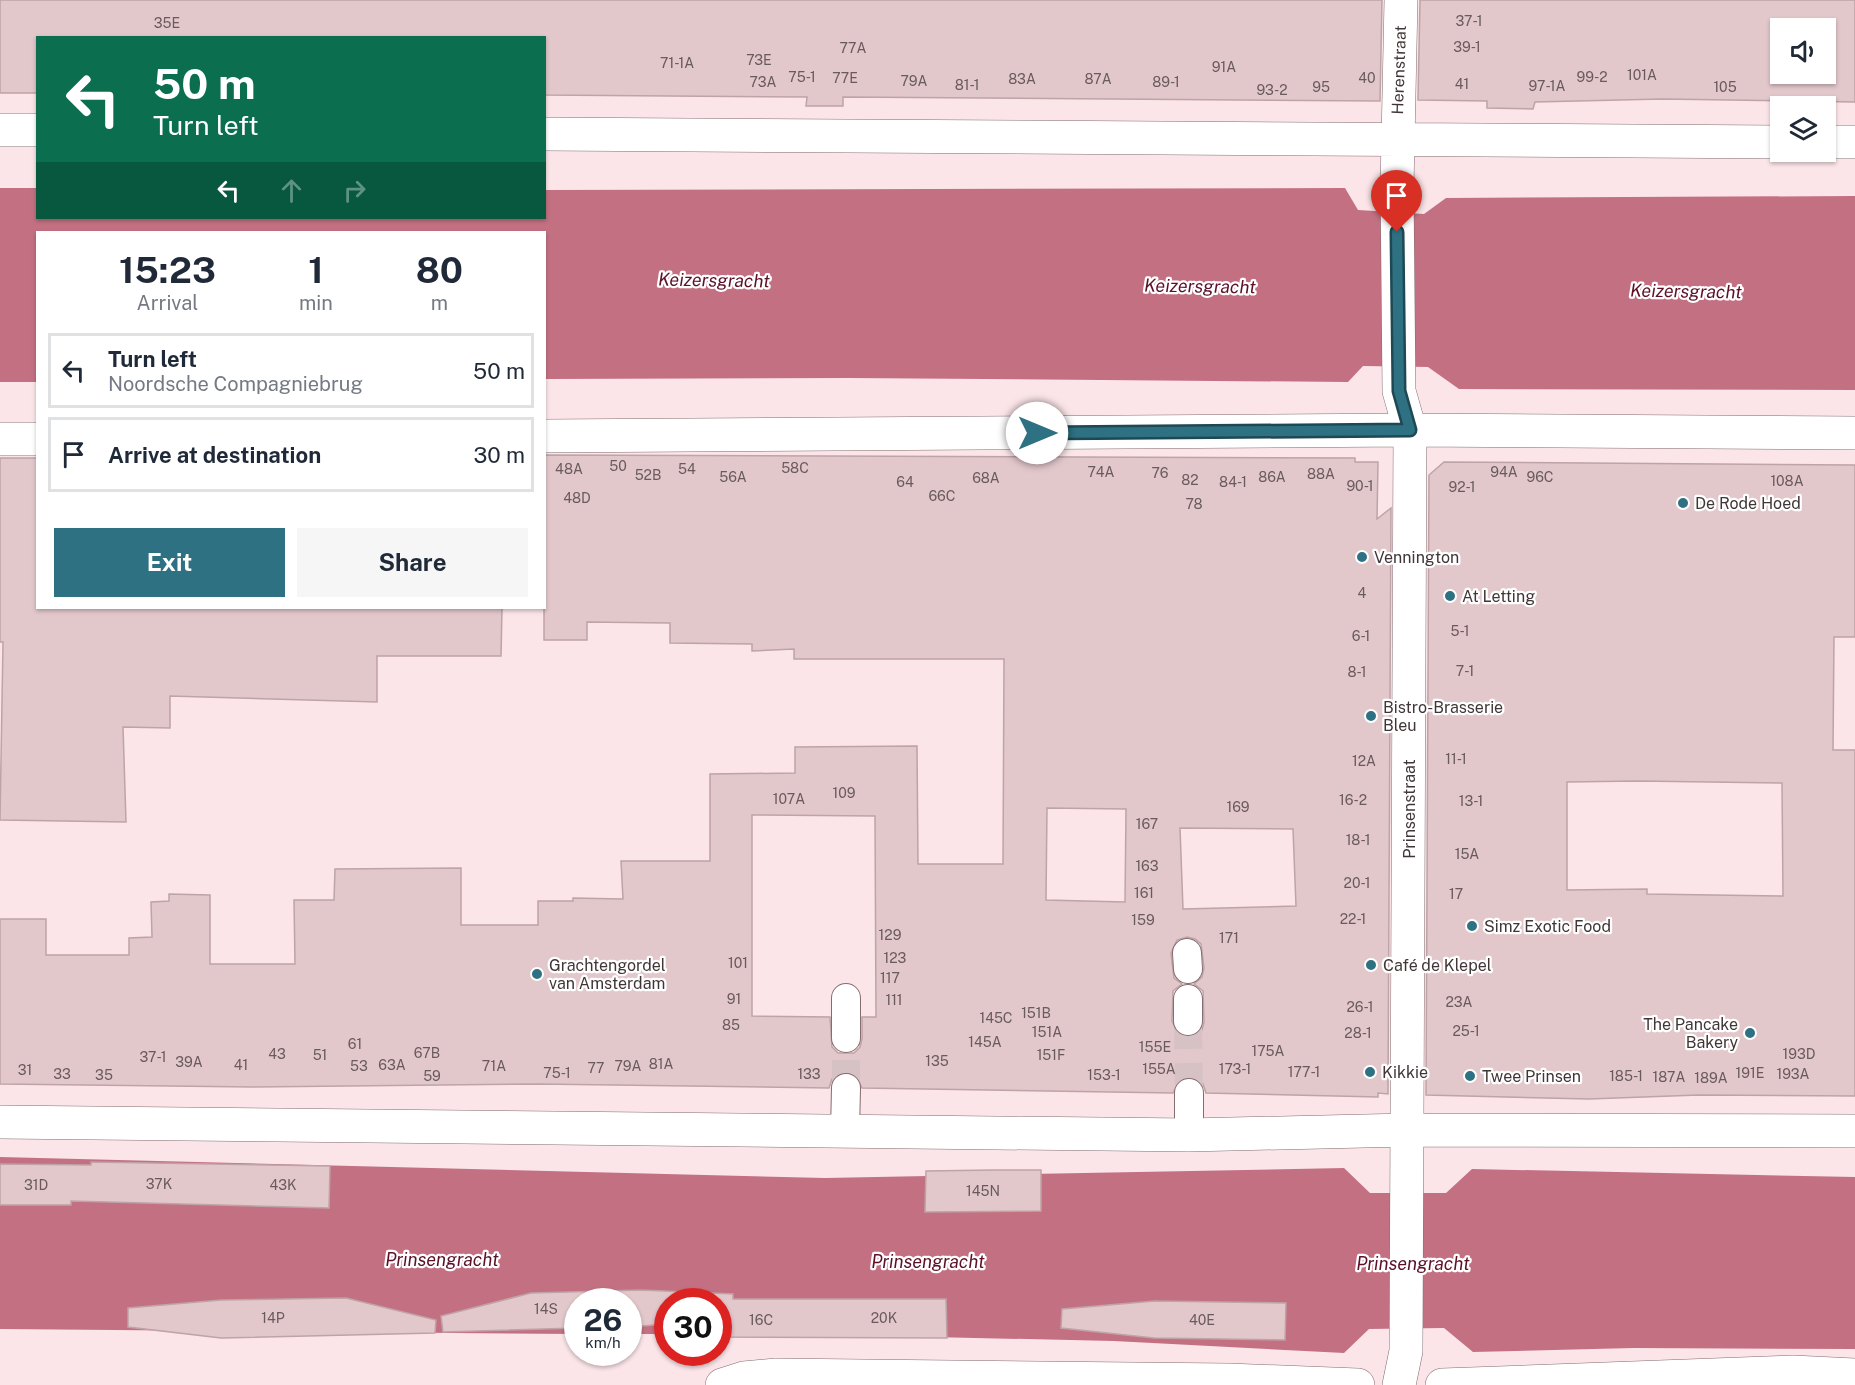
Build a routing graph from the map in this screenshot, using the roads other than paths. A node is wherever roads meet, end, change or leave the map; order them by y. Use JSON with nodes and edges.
{"nodes":[{"id":1,"x":1401,"y":0,"type":"edge"},
{"id":2,"x":0,"y":130,"type":"edge"},
{"id":3,"x":36,"y":130,"type":"edge"},
{"id":4,"x":546,"y":134,"type":"edge"},
{"id":5,"x":1397,"y":140,"type":"junction"},
{"id":6,"x":1770,"y":142,"type":"edge"},
{"id":7,"x":1836,"y":142,"type":"edge"},
{"id":8,"x":1855,"y":142,"type":"edge"},
{"id":9,"x":1397,"y":187,"type":"joint"},
{"id":10,"x":1410,"y":430,"type":"junction"},
{"id":11,"x":1855,"y":433,"type":"edge"},
{"id":12,"x":546,"y":436,"type":"edge"},
{"id":13,"x":0,"y":439,"type":"edge"},
{"id":14,"x":36,"y":439,"type":"edge"},
{"id":15,"x":846,"y":998,"type":"dead end"},
{"id":16,"x":846,"y":1038,"type":"tunnel mouth"},
{"id":17,"x":846,"y":1088,"type":"tunnel mouth"},
{"id":18,"x":1189,"y":1093,"type":"tunnel mouth"},
{"id":19,"x":0,"y":1122,"type":"edge"},
{"id":20,"x":1407,"y":1130,"type":"junction"},
{"id":21,"x":845,"y":1131,"type":"junction"},
{"id":22,"x":1855,"y":1131,"type":"edge"},
{"id":23,"x":1190,"y":1135,"type":"junction"},
{"id":24,"x":1855,"y":1375,"type":"edge"},
{"id":25,"x":1800,"y":1379,"type":"edge"},
{"id":26,"x":1232,"y":1383,"type":"edge"},
{"id":27,"x":723,"y":1385,"type":"edge"},
{"id":28,"x":1358,"y":1385,"type":"edge"},
{"id":29,"x":1399,"y":1385,"type":"edge"},
{"id":30,"x":1442,"y":1385,"type":"edge"}],
"edges":[{"from":1,"to":5,"type":"street","name":"Herenstraat"},
{"from":2,"to":3,"type":"street"},
{"from":4,"to":5,"type":"street"},
{"from":5,"to":6,"type":"street"},
{"from":5,"to":9,"type":"street","name":"Herenstraat"},
{"from":7,"to":8,"type":"street"},
{"from":9,"to":10,"type":"street","name":"Prinsenstraat"},
{"from":10,"to":11,"type":"street"},
{"from":10,"to":12,"type":"street"},
{"from":10,"to":20,"type":"street","name":"Prinsenstraat"},
{"from":13,"to":14,"type":"street"},
{"from":15,"to":16,"type":"street"},
{"from":17,"to":21,"type":"street"},
{"from":18,"to":23,"type":"street"},
{"from":19,"to":21,"type":"street"},
{"from":20,"to":22,"type":"street"},
{"from":20,"to":23,"type":"street"},
{"from":20,"to":29,"type":"street","name":"Prinsenstraat"},
{"from":21,"to":23,"type":"street"},
{"from":24,"to":25,"type":"street"},
{"from":25,"to":30,"type":"street"},
{"from":26,"to":27,"type":"street"},
{"from":26,"to":28,"type":"street"}]}
